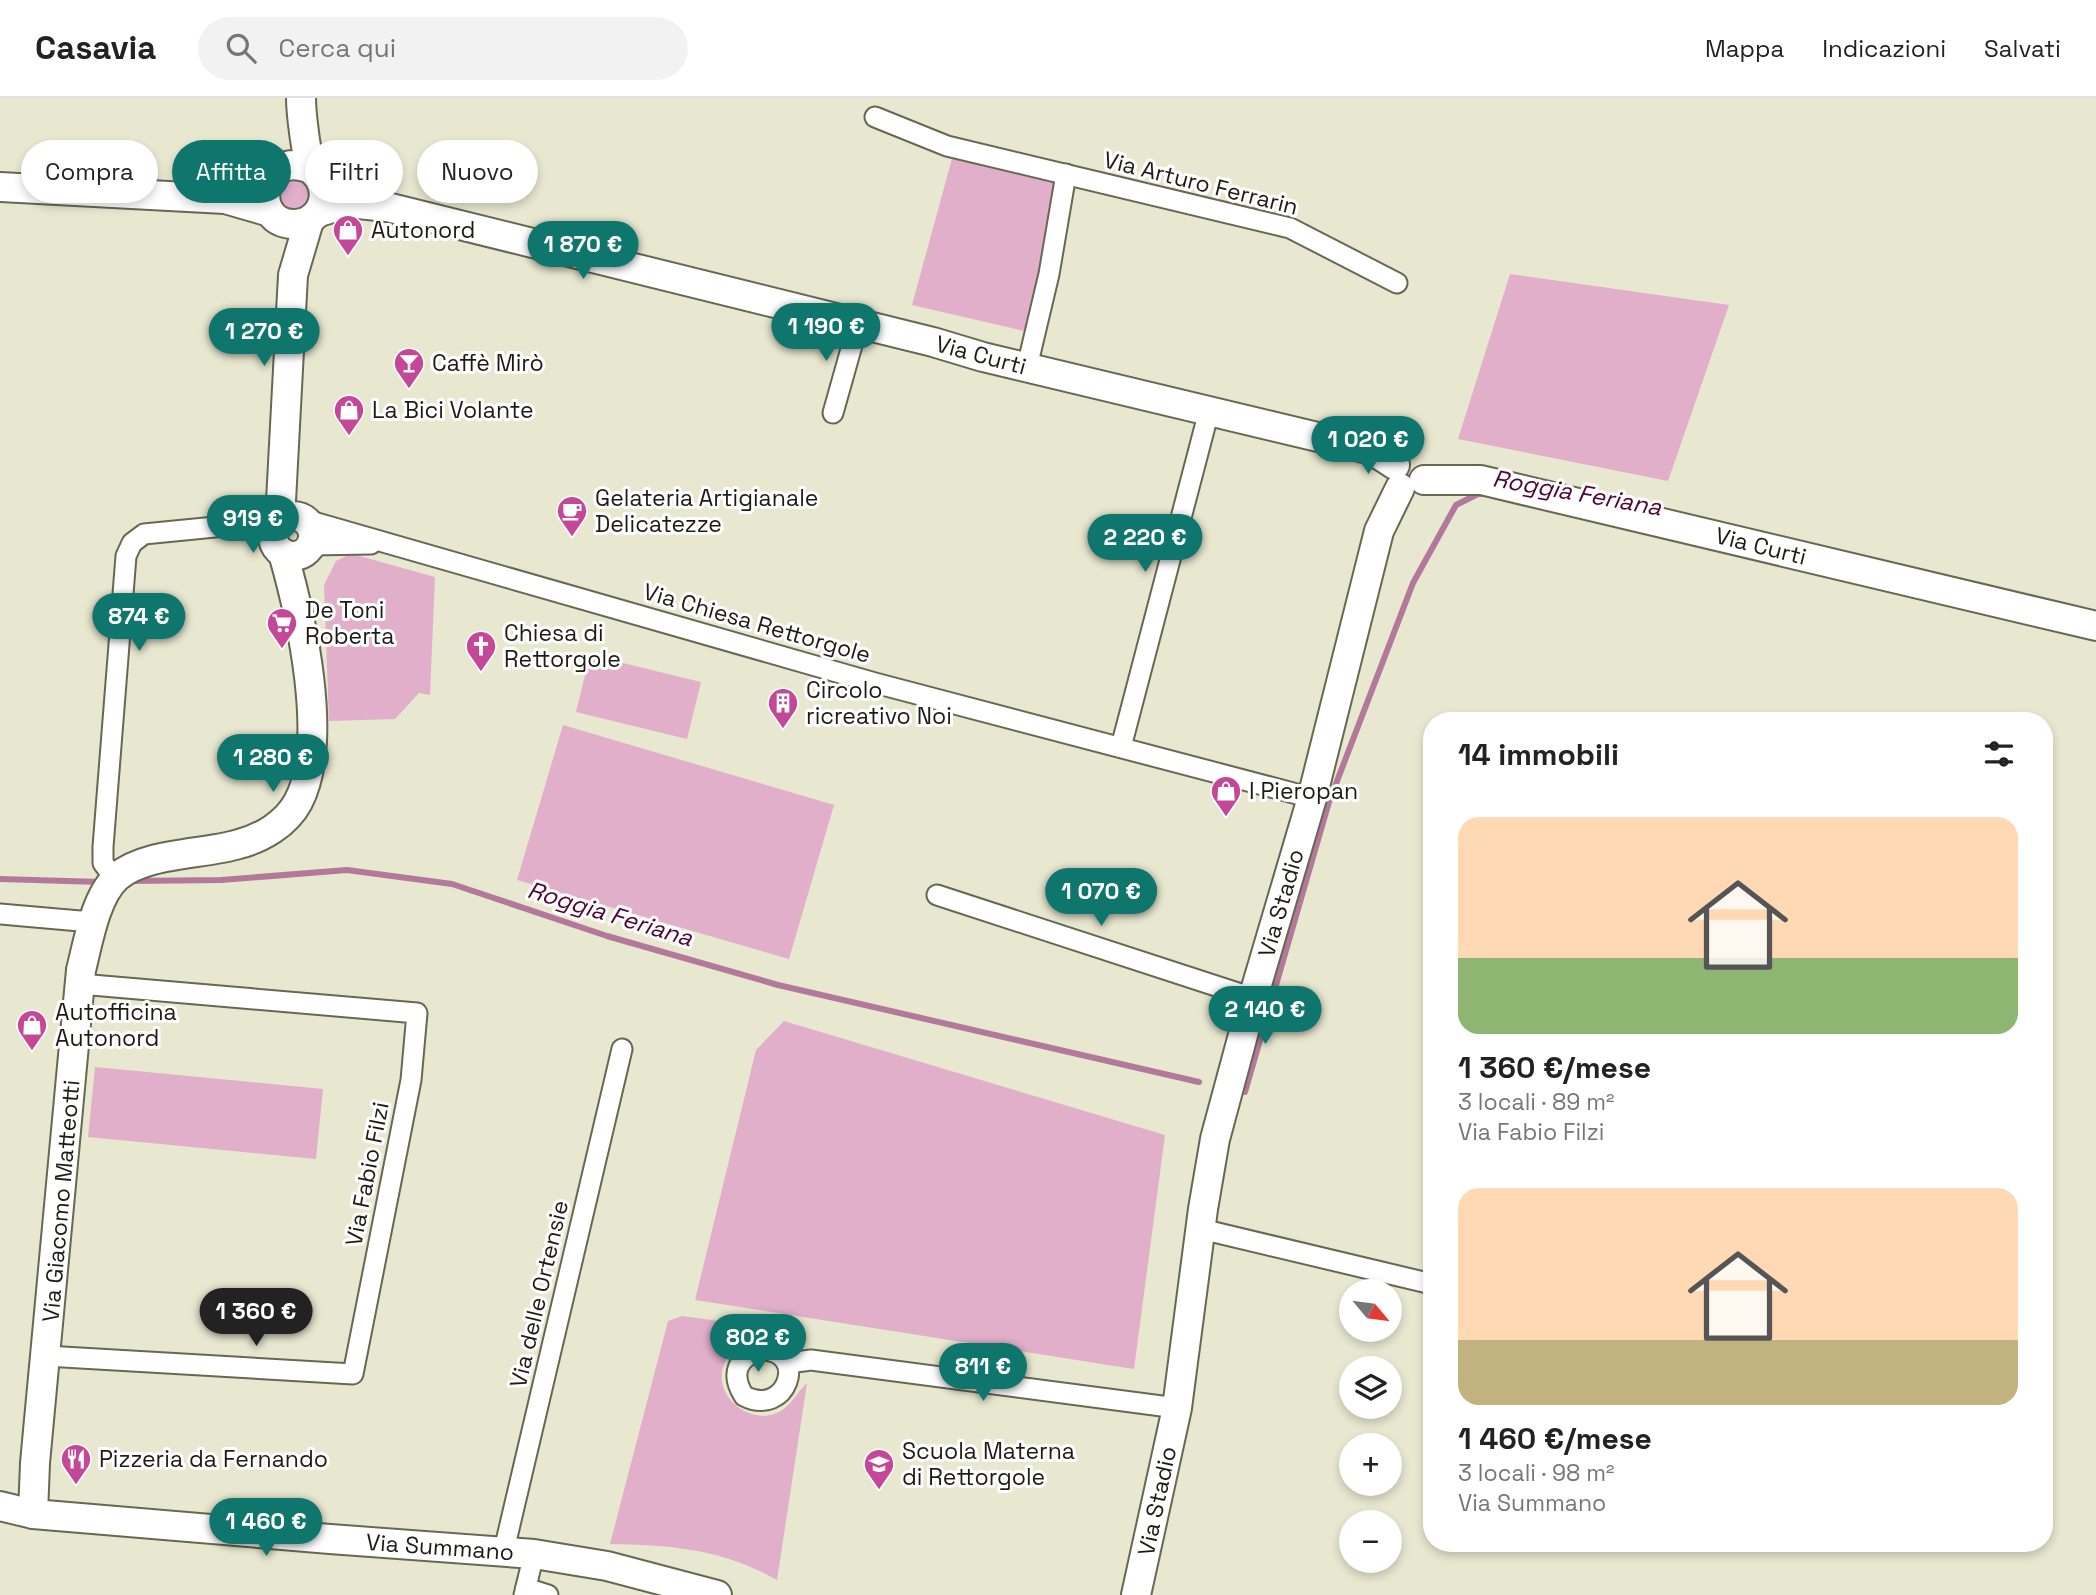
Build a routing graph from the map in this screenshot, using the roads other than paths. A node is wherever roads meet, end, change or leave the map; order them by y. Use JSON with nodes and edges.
{"nodes":[{"id":1,"x":301,"y":101,"type":"edge"},
{"id":2,"x":875,"y":117,"type":"dead end"},
{"id":3,"x":286,"y":140,"type":"edge"},
{"id":4,"x":307,"y":140,"type":"edge"},
{"id":5,"x":1066,"y":174,"type":"junction"},
{"id":6,"x":0,"y":187,"type":"edge"},
{"id":7,"x":172,"y":196,"type":"edge"},
{"id":8,"x":238,"y":203,"type":"edge"},
{"id":9,"x":268,"y":203,"type":"edge"},
{"id":10,"x":321,"y":203,"type":"edge"},
{"id":11,"x":272,"y":214,"type":"junction"},
{"id":12,"x":314,"y":216,"type":"junction"},
{"id":13,"x":293,"y":275,"type":"junction"},
{"id":14,"x":1397,"y":283,"type":"dead end"},
{"id":15,"x":858,"y":324,"type":"junction"},
{"id":16,"x":1027,"y":367,"type":"junction"},
{"id":17,"x":1209,"y":411,"type":"junction"},
{"id":18,"x":833,"y":412,"type":"dead end"},
{"id":19,"x":1406,"y":478,"type":"junction"},
{"id":20,"x":294,"y":533,"type":"junction"},
{"id":21,"x":393,"y":544,"type":"junction"},
{"id":22,"x":2096,"y":626,"type":"edge"},
{"id":23,"x":1121,"y":747,"type":"junction"},
{"id":24,"x":1312,"y":798,"type":"junction"},
{"id":25,"x":115,"y":879,"type":"junction"},
{"id":26,"x":937,"y":895,"type":"dead end"},
{"id":27,"x":97,"y":913,"type":"junction"},
{"id":28,"x":0,"y":914,"type":"edge"},
{"id":29,"x":80,"y":985,"type":"junction"},
{"id":30,"x":1253,"y":998,"type":"junction"},
{"id":31,"x":622,"y":1049,"type":"dead end"},
{"id":32,"x":1201,"y":1229,"type":"junction"},
{"id":33,"x":1423,"y":1282,"type":"edge"},
{"id":34,"x":46,"y":1356,"type":"junction"},
{"id":35,"x":788,"y":1363,"type":"dead end"},
{"id":36,"x":1177,"y":1408,"type":"junction"},
{"id":37,"x":0,"y":1506,"type":"edge"},
{"id":38,"x":33,"y":1514,"type":"junction"},
{"id":39,"x":504,"y":1550,"type":"junction"},
{"id":40,"x":534,"y":1554,"type":"junction"},
{"id":41,"x":525,"y":1591,"type":"edge"},
{"id":42,"x":548,"y":1595,"type":"edge"},
{"id":43,"x":717,"y":1595,"type":"edge"},
{"id":44,"x":1136,"y":1595,"type":"edge"}],
"edges":[{"from":1,"to":3,"type":"street"},
{"from":1,"to":4,"type":"street"},
{"from":2,"to":5,"type":"street","name":"Via Arturo Ferrarin"},
{"from":5,"to":14,"type":"street","name":"Via Arturo Ferrarin"},
{"from":5,"to":16,"type":"street"},
{"from":6,"to":7,"type":"street"},
{"from":8,"to":11,"type":"street"},
{"from":9,"to":11,"type":"street"},
{"from":10,"to":12,"type":"street"},
{"from":11,"to":12,"type":"street"},
{"from":11,"to":13,"type":"street"},
{"from":12,"to":13,"type":"street"},
{"from":12,"to":15,"type":"street","name":"Via Curti"},
{"from":13,"to":20,"type":"street"},
{"from":15,"to":16,"type":"street","name":"Via Curti"},
{"from":15,"to":18,"type":"street"},
{"from":16,"to":17,"type":"street","name":"Via Curti"},
{"from":17,"to":19,"type":"street","name":"Via Curti"},
{"from":17,"to":23,"type":"street"},
{"from":19,"to":22,"type":"street","name":"Via Curti"},
{"from":19,"to":24,"type":"street","name":"Via Stadio"},
{"from":20,"to":21,"type":"street","name":"Via Chiesa Rettorgole"},
{"from":20,"to":21,"type":"street","name":"Via Chiesa Rettorgole"},
{"from":20,"to":25,"type":"street"},
{"from":20,"to":25,"type":"street"},
{"from":21,"to":23,"type":"street","name":"Via Chiesa Rettorgole"},
{"from":23,"to":24,"type":"street","name":"Via Chiesa Rettorgole"},
{"from":24,"to":30,"type":"street","name":"Via Stadio"},
{"from":25,"to":27,"type":"street","name":"Via Giacomo Matteotti"},
{"from":26,"to":30,"type":"street"},
{"from":27,"to":28,"type":"street"},
{"from":27,"to":29,"type":"street","name":"Via Giacomo Matteotti"},
{"from":29,"to":34,"type":"street","name":"Via Giacomo Matteotti"},
{"from":29,"to":34,"type":"street","name":"Via Fabio Filzi"},
{"from":30,"to":32,"type":"street","name":"Via Stadio"},
{"from":31,"to":39,"type":"street","name":"Via delle Ortensie"},
{"from":32,"to":33,"type":"street"},
{"from":32,"to":36,"type":"street","name":"Via Stadio"},
{"from":34,"to":38,"type":"street","name":"Via Giacomo Matteotti"},
{"from":35,"to":36,"type":"street"},
{"from":36,"to":44,"type":"street","name":"Via Stadio"},
{"from":37,"to":38,"type":"street","name":"Via Summano"},
{"from":38,"to":39,"type":"street","name":"Via Summano"},
{"from":39,"to":40,"type":"street","name":"Via Summano"},
{"from":40,"to":41,"type":"street"},
{"from":40,"to":43,"type":"street","name":"Via Summano"},
{"from":41,"to":42,"type":"street","name":"Via Summano"}]}
